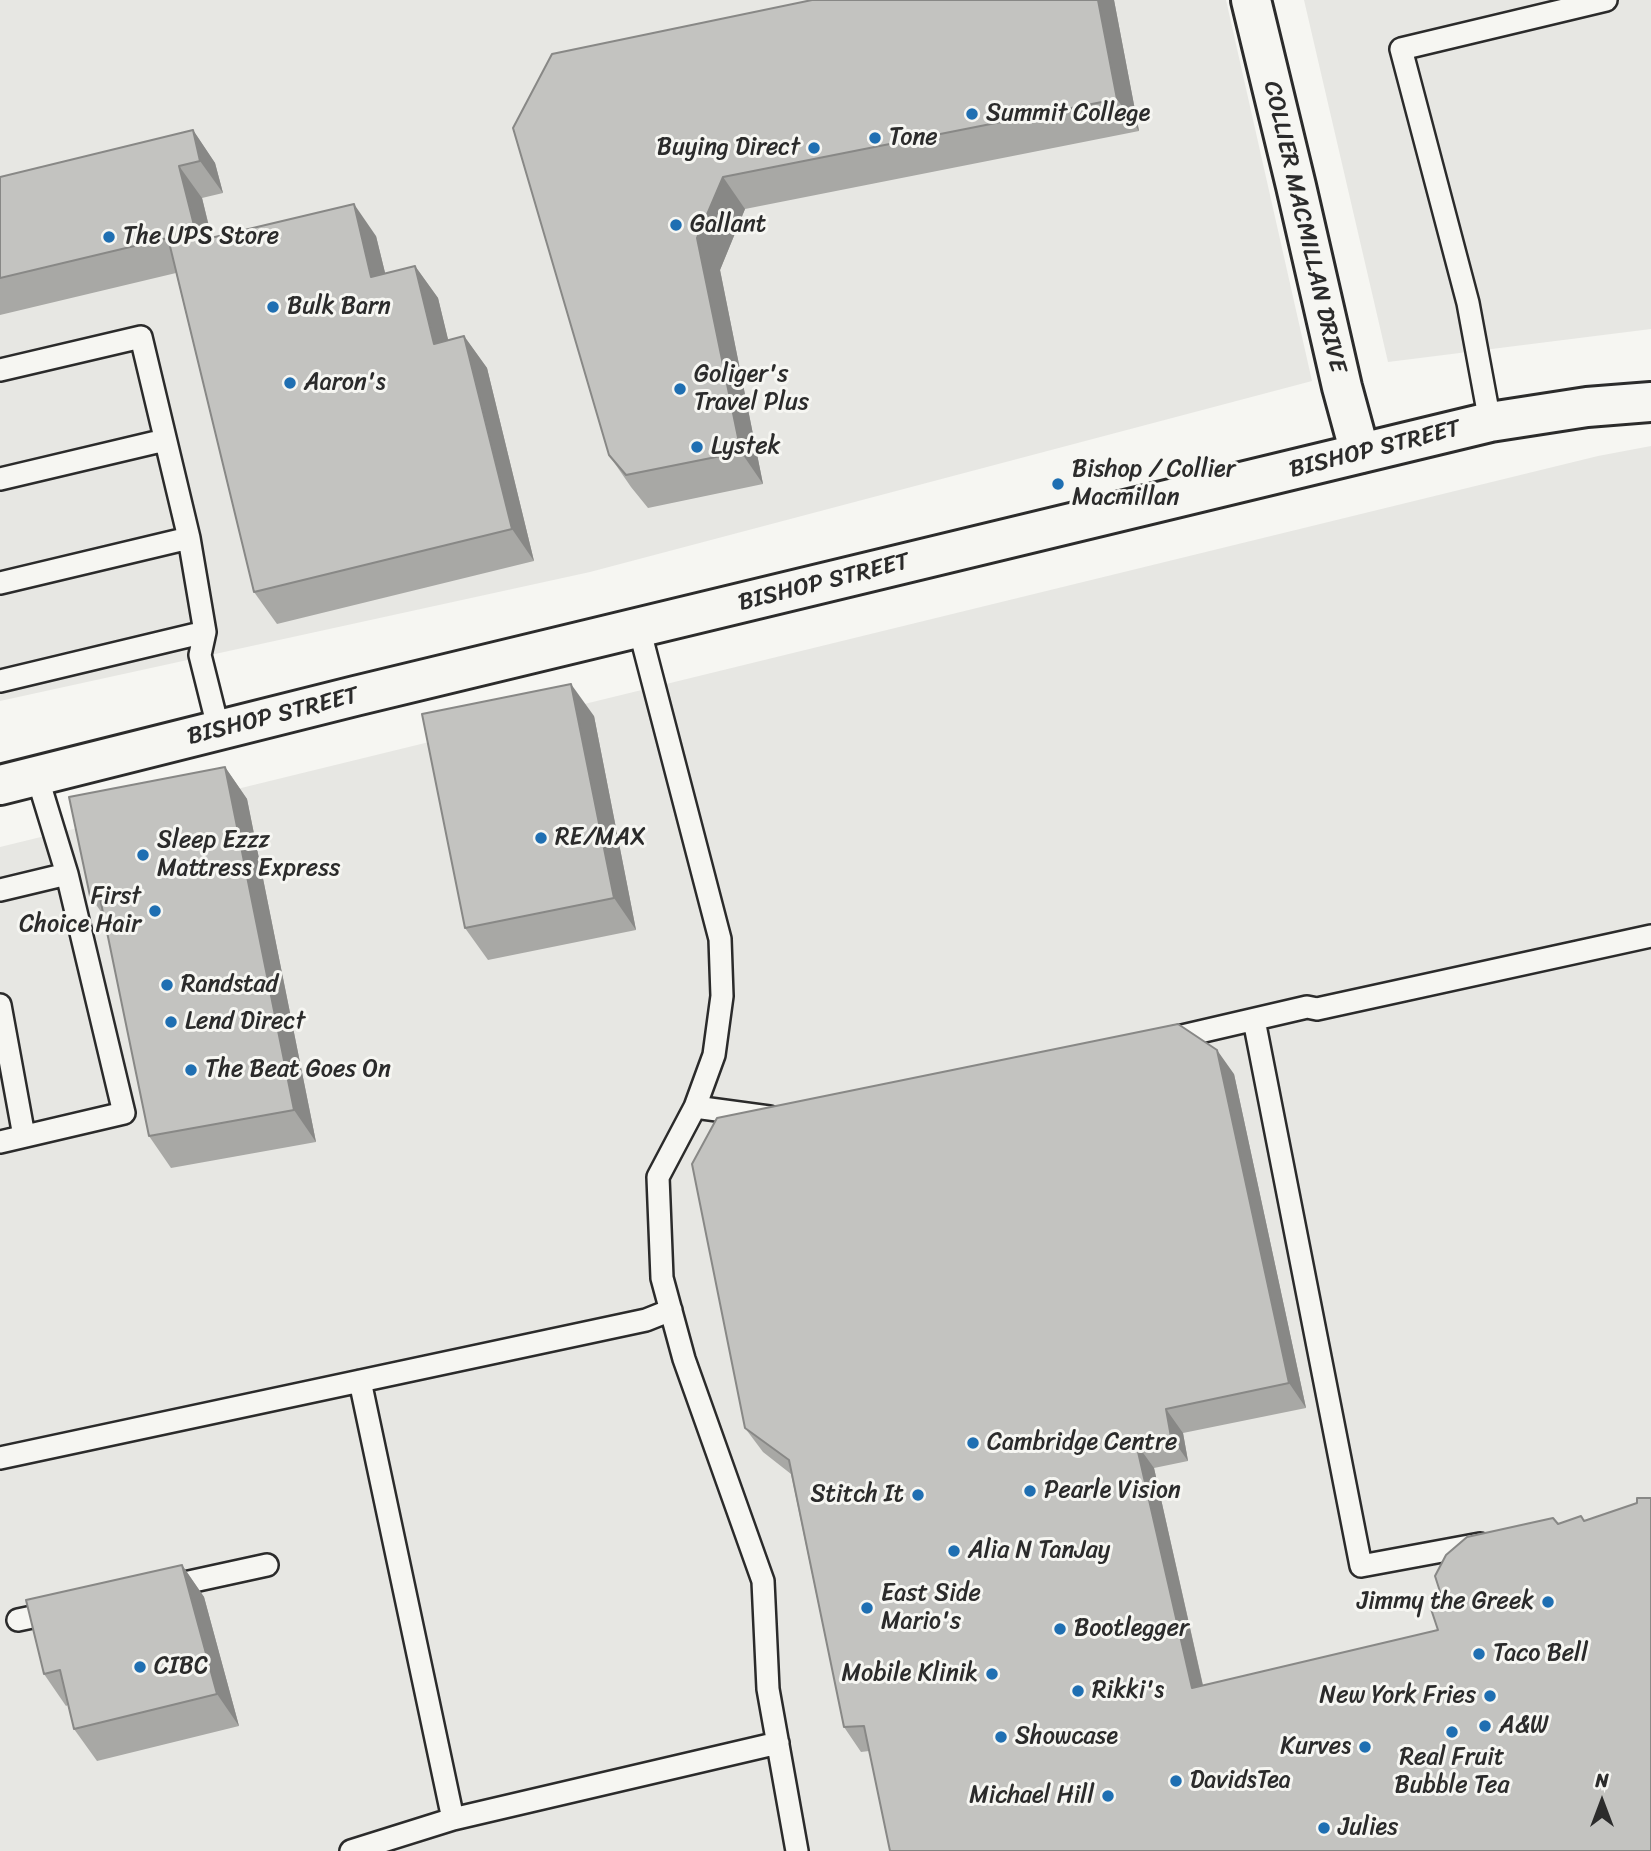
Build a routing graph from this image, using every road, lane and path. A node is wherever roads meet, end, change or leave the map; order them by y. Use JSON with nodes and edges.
{"nodes":[{"id":1,"x":1251,"y":0,"type":"edge"},
{"id":2,"x":1606,"y":0,"type":"edge"},
{"id":3,"x":0,"y":370,"type":"edge"},
{"id":4,"x":1651,"y":402,"type":"edge"},
{"id":5,"x":1490,"y":422,"type":"junction"},
{"id":6,"x":165,"y":439,"type":"junction"},
{"id":7,"x":1360,"y":453,"type":"junction"},
{"id":8,"x":0,"y":479,"type":"edge"},
{"id":9,"x":189,"y":538,"type":"junction"},
{"id":10,"x":0,"y":583,"type":"edge"},
{"id":11,"x":639,"y":628,"type":"junction"},
{"id":12,"x":205,"y":632,"type":"junction"},
{"id":13,"x":0,"y":681,"type":"edge"},
{"id":14,"x":219,"y":730,"type":"junction"},
{"id":15,"x":37,"y":776,"type":"junction"},
{"id":16,"x":0,"y":785,"type":"edge"},
{"id":17,"x":67,"y":874,"type":"junction"},
{"id":18,"x":0,"y":890,"type":"edge"},
{"id":19,"x":1651,"y":936,"type":"edge"},
{"id":20,"x":0,"y":1005,"type":"edge"},
{"id":21,"x":1254,"y":1020,"type":"junction"},
{"id":22,"x":1147,"y":1043,"type":"edge"},
{"id":23,"x":695,"y":1107,"type":"junction"},
{"id":24,"x":793,"y":1112,"type":"edge"},
{"id":25,"x":24,"y":1136,"type":"junction"},
{"id":26,"x":0,"y":1142,"type":"edge"},
{"id":27,"x":671,"y":1310,"type":"junction"},
{"id":28,"x":360,"y":1381,"type":"junction"},
{"id":29,"x":0,"y":1458,"type":"edge"},
{"id":30,"x":1500,"y":1541,"type":"edge"},
{"id":31,"x":267,"y":1565,"type":"dead end"},
{"id":32,"x":149,"y":1591,"type":"edge"},
{"id":33,"x":70,"y":1609,"type":"edge"},
{"id":34,"x":18,"y":1620,"type":"dead end"},
{"id":35,"x":778,"y":1743,"type":"junction"},
{"id":36,"x":453,"y":1819,"type":"junction"},
{"id":37,"x":351,"y":1851,"type":"edge"},
{"id":38,"x":797,"y":1851,"type":"edge"}],
"edges":[{"from":1,"to":7,"type":"main road","name":"COLLIER MACMILLAN DRIVE"},
{"from":2,"to":5,"type":"lane"},
{"from":3,"to":6,"type":"lane"},
{"from":4,"to":5,"type":"main road","name":"BISHOP STREET"},
{"from":5,"to":7,"type":"main road","name":"BISHOP STREET"},
{"from":6,"to":8,"type":"lane"},
{"from":6,"to":9,"type":"lane"},
{"from":7,"to":11,"type":"main road","name":"BISHOP STREET"},
{"from":9,"to":10,"type":"lane"},
{"from":9,"to":12,"type":"lane"},
{"from":11,"to":14,"type":"main road","name":"BISHOP STREET"},
{"from":11,"to":23,"type":"lane"},
{"from":12,"to":13,"type":"lane"},
{"from":12,"to":14,"type":"lane"},
{"from":14,"to":15,"type":"main road","name":"BISHOP STREET"},
{"from":15,"to":16,"type":"main road","name":"BISHOP STREET"},
{"from":15,"to":17,"type":"lane"},
{"from":17,"to":18,"type":"lane"},
{"from":17,"to":25,"type":"lane"},
{"from":19,"to":21,"type":"lane"},
{"from":20,"to":25,"type":"lane"},
{"from":21,"to":22,"type":"lane"},
{"from":21,"to":30,"type":"lane"},
{"from":23,"to":24,"type":"lane"},
{"from":23,"to":27,"type":"lane"},
{"from":25,"to":26,"type":"lane"},
{"from":27,"to":28,"type":"lane"},
{"from":27,"to":35,"type":"lane"},
{"from":28,"to":29,"type":"lane"},
{"from":28,"to":36,"type":"lane"},
{"from":31,"to":32,"type":"lane"},
{"from":33,"to":34,"type":"lane"},
{"from":35,"to":36,"type":"lane"},
{"from":35,"to":38,"type":"lane"},
{"from":36,"to":37,"type":"lane"}]}
